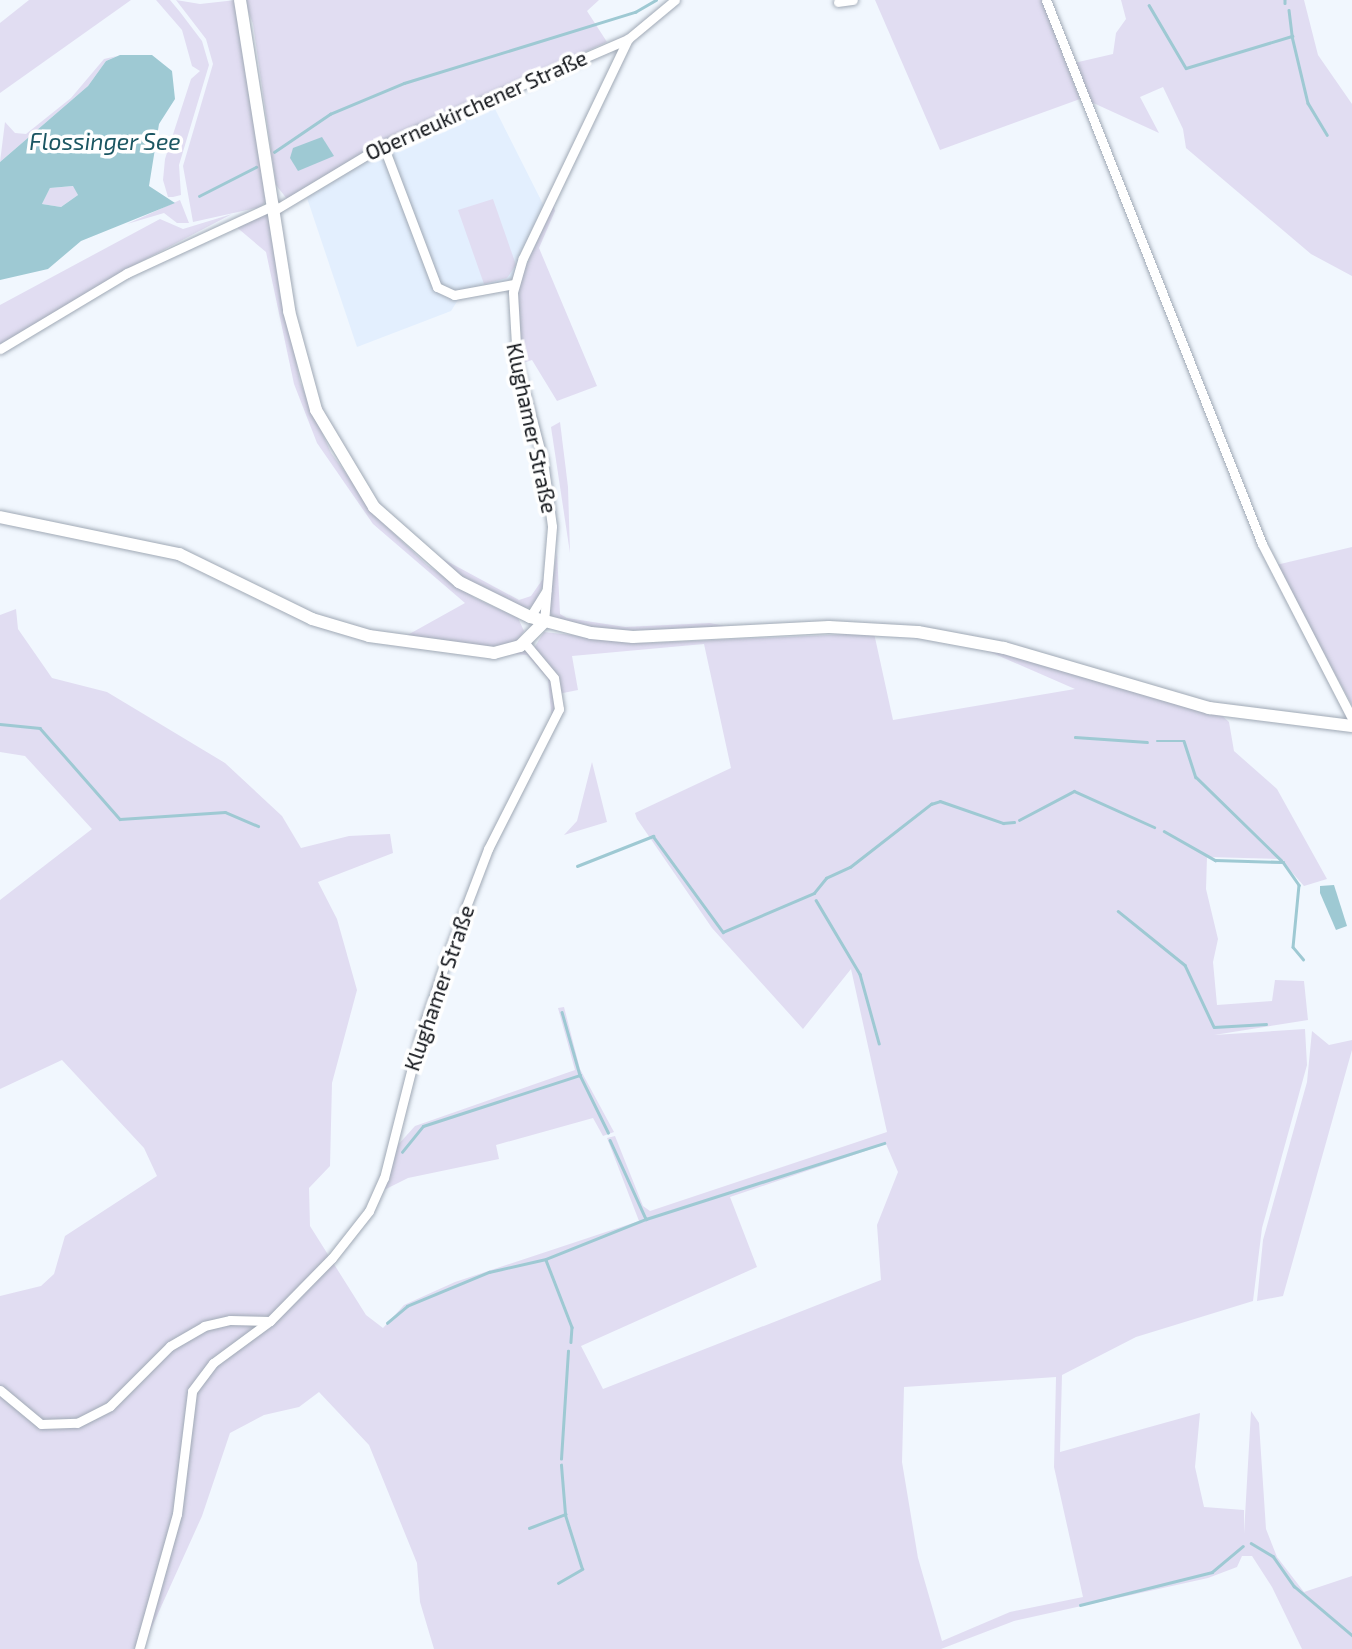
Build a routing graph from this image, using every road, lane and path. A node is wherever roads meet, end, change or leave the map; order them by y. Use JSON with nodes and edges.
{"nodes":[{"id":1,"x":240,"y":0,"type":"edge"},
{"id":2,"x":675,"y":0,"type":"edge"},
{"id":3,"x":853,"y":0,"type":"edge"},
{"id":4,"x":1046,"y":0,"type":"edge"},
{"id":5,"x":838,"y":2,"type":"dead end"},
{"id":6,"x":628,"y":39,"type":"junction"},
{"id":7,"x":383,"y":145,"type":"junction"},
{"id":8,"x":274,"y":208,"type":"junction"},
{"id":9,"x":514,"y":284,"type":"junction"},
{"id":10,"x":0,"y":349,"type":"edge"},
{"id":11,"x":0,"y":517,"type":"edge"},
{"id":12,"x":547,"y":590,"type":"junction"},
{"id":13,"x":530,"y":617,"type":"junction"},
{"id":14,"x":544,"y":622,"type":"junction"},
{"id":15,"x":524,"y":642,"type":"junction"},
{"id":16,"x":1348,"y":722,"type":"edge"},
{"id":17,"x":270,"y":1321,"type":"junction"},
{"id":18,"x":0,"y":1390,"type":"edge"},
{"id":19,"x":139,"y":1649,"type":"edge"}],
"edges":[{"from":1,"to":8,"type":"main road"},
{"from":2,"to":6,"type":"street","name":"Oberneukirchener Straße"},
{"from":3,"to":5,"type":"street"},
{"from":4,"to":16,"type":"street"},
{"from":6,"to":7,"type":"street","name":"Oberneukirchener Straße"},
{"from":6,"to":9,"type":"street","name":"Klughamer Straße"},
{"from":7,"to":8,"type":"street","name":"Oberneukirchener Straße"},
{"from":7,"to":9,"type":"street"},
{"from":8,"to":10,"type":"street","name":"Oberneukirchener Straße"},
{"from":8,"to":13,"type":"main road"},
{"from":9,"to":12,"type":"street","name":"Klughamer Straße"},
{"from":11,"to":15,"type":"main road"},
{"from":12,"to":13,"type":"street","name":"Klughamer Straße"},
{"from":12,"to":14,"type":"street","name":"Klughamer Straße"},
{"from":13,"to":14,"type":"main road"},
{"from":13,"to":15,"type":"main road"},
{"from":14,"to":15,"type":"main road"},
{"from":14,"to":16,"type":"main road"},
{"from":15,"to":17,"type":"street","name":"Klughamer Straße"},
{"from":17,"to":18,"type":"street"},
{"from":17,"to":19,"type":"street","name":"Klughamer Straße"}]}
